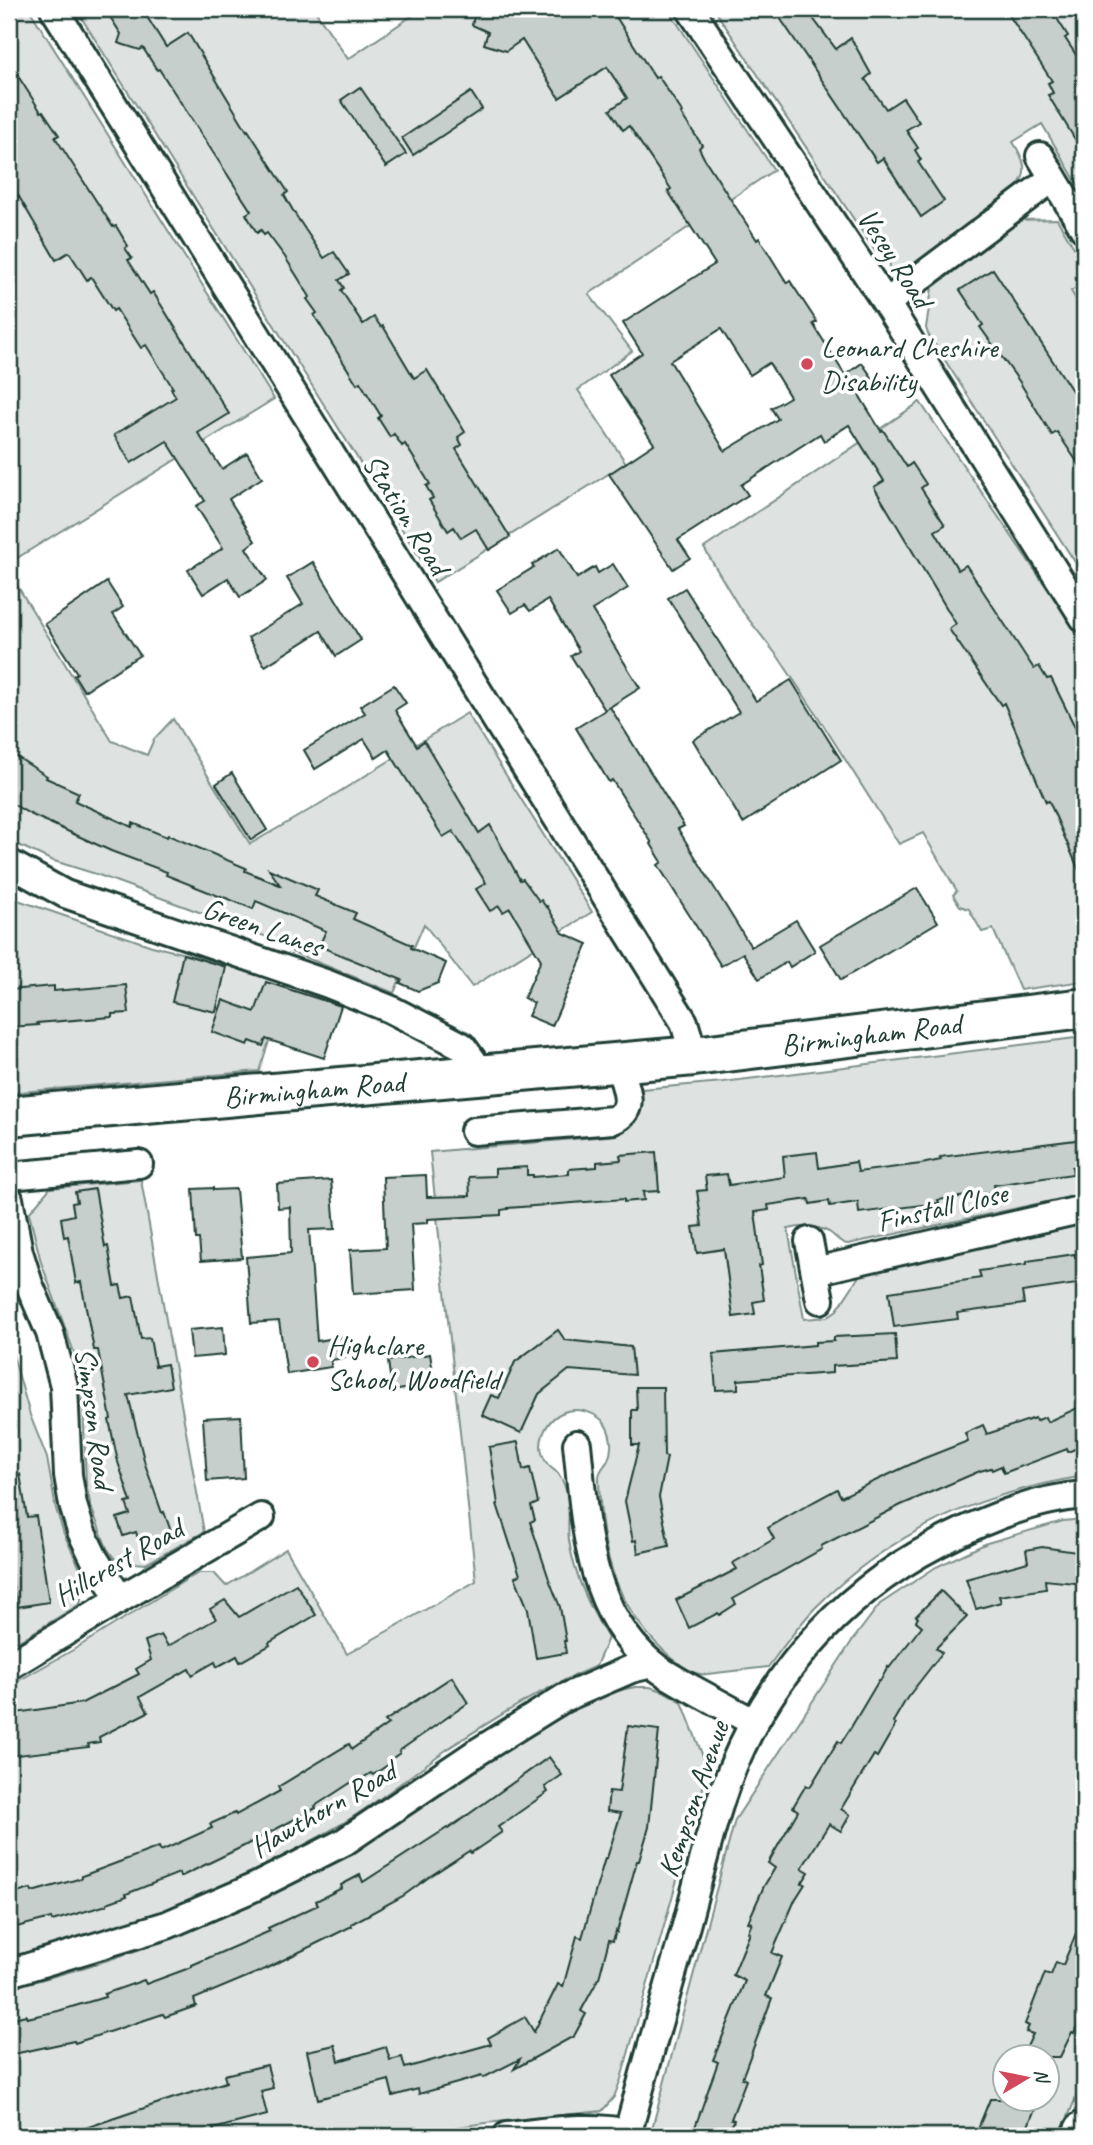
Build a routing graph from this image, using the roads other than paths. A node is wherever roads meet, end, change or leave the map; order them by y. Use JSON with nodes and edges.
{"nodes":[{"id":1,"x":54,"y":9,"type":"edge"},
{"id":2,"x":690,"y":9,"type":"edge"},
{"id":3,"x":1084,"y":229,"type":"edge"},
{"id":4,"x":886,"y":303,"type":"junction"},
{"id":5,"x":1084,"y":618,"type":"edge"},
{"id":6,"x":9,"y":863,"type":"edge"},
{"id":7,"x":1084,"y":1008,"type":"edge"},
{"id":8,"x":694,"y":1056,"type":"junction"},
{"id":9,"x":618,"y":1063,"type":"junction"},
{"id":10,"x":475,"y":1077,"type":"junction"},
{"id":11,"x":9,"y":1116,"type":"edge"},
{"id":12,"x":474,"y":1131,"type":"dead end"},
{"id":13,"x":139,"y":1164,"type":"dead end"},
{"id":14,"x":9,"y":1176,"type":"edge"},
{"id":15,"x":9,"y":1199,"type":"edge"},
{"id":16,"x":1084,"y":1209,"type":"edge"},
{"id":17,"x":809,"y":1241,"type":"dead end"},
{"id":18,"x":815,"y":1270,"type":"junction"},
{"id":19,"x":820,"y":1300,"type":"dead end"},
{"id":20,"x":577,"y":1444,"type":"dead end"},
{"id":21,"x":1084,"y":1495,"type":"edge"},
{"id":22,"x":261,"y":1517,"type":"dead end"},
{"id":23,"x":120,"y":1599,"type":"junction"},
{"id":24,"x":652,"y":1664,"type":"junction"},
{"id":25,"x":9,"y":1666,"type":"edge"},
{"id":26,"x":753,"y":1722,"type":"junction"},
{"id":27,"x":9,"y":1973,"type":"edge"},
{"id":28,"x":1084,"y":2130,"type":"edge"},
{"id":29,"x":627,"y":2134,"type":"edge"},
{"id":30,"x":507,"y":2136,"type":"edge"},
{"id":31,"x":1081,"y":2136,"type":"edge"}],
"edges":[{"from":1,"to":8,"type":"street","name":"Station Road"},
{"from":2,"to":4,"type":"street","name":"Vesey Road"},
{"from":3,"to":4,"type":"street"},
{"from":4,"to":5,"type":"street","name":"Vesey Road"},
{"from":6,"to":10,"type":"street","name":"Green Lanes"},
{"from":7,"to":8,"type":"main road","name":"Birmingham Road"},
{"from":8,"to":9,"type":"main road","name":"Birmingham Road"},
{"from":9,"to":10,"type":"main road","name":"Birmingham Road"},
{"from":9,"to":12,"type":"street"},
{"from":10,"to":11,"type":"main road","name":"Birmingham Road"},
{"from":13,"to":14,"type":"street"},
{"from":15,"to":23,"type":"street","name":"Simpson Road"},
{"from":16,"to":18,"type":"street","name":"Finstall Close"},
{"from":17,"to":18,"type":"street"},
{"from":18,"to":19,"type":"street"},
{"from":20,"to":24,"type":"street"},
{"from":21,"to":26,"type":"street","name":"Kempson Avenue"},
{"from":22,"to":23,"type":"street","name":"Hillcrest Road"},
{"from":23,"to":25,"type":"street","name":"Hillcrest Road"},
{"from":24,"to":26,"type":"street"},
{"from":24,"to":27,"type":"street","name":"Hawthorn Road"},
{"from":26,"to":29,"type":"street","name":"Kempson Avenue"},
{"from":28,"to":31,"type":"street"},
{"from":29,"to":30,"type":"street"}]}
